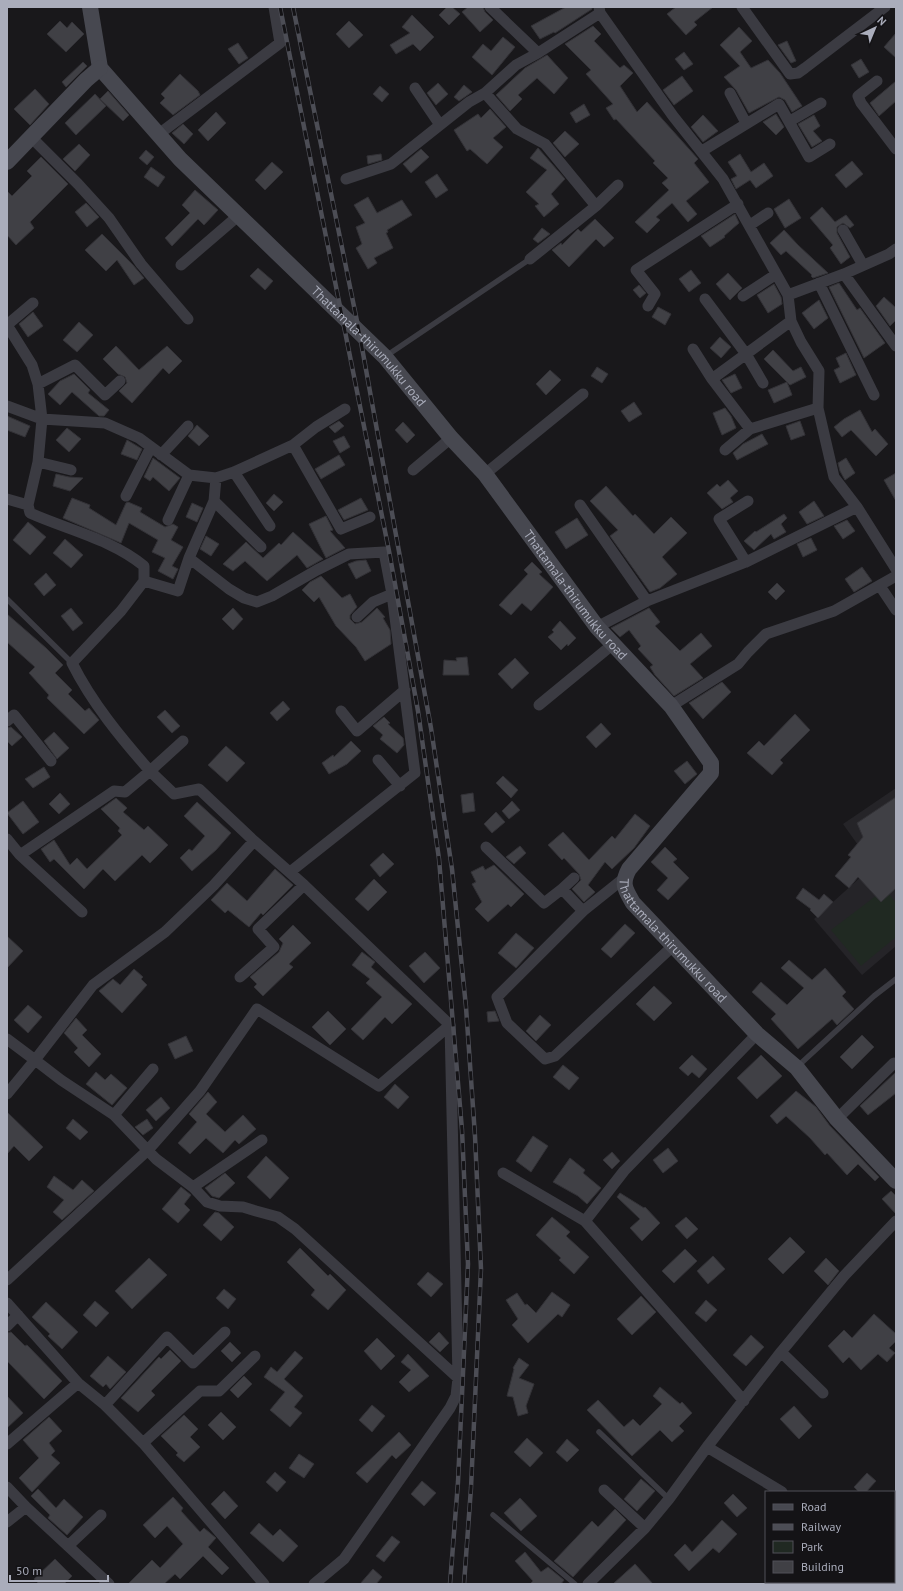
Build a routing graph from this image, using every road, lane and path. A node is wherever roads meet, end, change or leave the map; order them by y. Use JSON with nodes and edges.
{"nodes":[{"id":1,"x":90,"y":7,"type":"edge"},
{"id":2,"x":274,"y":7,"type":"edge"},
{"id":3,"x":490,"y":7,"type":"edge"},
{"id":4,"x":742,"y":7,"type":"edge"},
{"id":5,"x":885,"y":7,"type":"edge"},
{"id":6,"x":599,"y":10,"type":"edge"},
{"id":7,"x":538,"y":53,"type":"junction"},
{"id":8,"x":100,"y":68,"type":"junction"},
{"id":9,"x":876,"y":81,"type":"dead end"},
{"id":10,"x":415,"y":88,"type":"dead end"},
{"id":11,"x":484,"y":93,"type":"junction"},
{"id":12,"x":730,"y":93,"type":"dead end"},
{"id":13,"x":822,"y":103,"type":"dead end"},
{"id":14,"x":790,"y":121,"type":"junction"},
{"id":15,"x":746,"y":123,"type":"junction"},
{"id":16,"x":440,"y":125,"type":"junction"},
{"id":17,"x":159,"y":134,"type":"junction"},
{"id":18,"x":31,"y":137,"type":"junction"},
{"id":19,"x":830,"y":144,"type":"dead end"},
{"id":20,"x":896,"y":149,"type":"edge"},
{"id":21,"x":702,"y":151,"type":"junction"},
{"id":22,"x":7,"y":162,"type":"edge"},
{"id":23,"x":346,"y":179,"type":"dead end"},
{"id":24,"x":618,"y":185,"type":"dead end"},
{"id":25,"x":738,"y":204,"type":"junction"},
{"id":26,"x":596,"y":206,"type":"junction"},
{"id":27,"x":768,"y":213,"type":"dead end"},
{"id":28,"x":238,"y":216,"type":"junction"},
{"id":29,"x":750,"y":225,"type":"junction"},
{"id":30,"x":843,"y":230,"type":"dead end"},
{"id":31,"x":896,"y":249,"type":"edge"},
{"id":32,"x":530,"y":259,"type":"joint"},
{"id":33,"x":181,"y":265,"type":"dead end"},
{"id":34,"x":863,"y":265,"type":"junction"},
{"id":35,"x":844,"y":274,"type":"junction"},
{"id":36,"x":775,"y":275,"type":"junction"},
{"id":37,"x":819,"y":283,"type":"junction"},
{"id":38,"x":788,"y":295,"type":"junction"},
{"id":39,"x":743,"y":296,"type":"dead end"},
{"id":40,"x":705,"y":299,"type":"dead end"},
{"id":41,"x":33,"y":303,"type":"dead end"},
{"id":42,"x":648,"y":306,"type":"dead end"},
{"id":43,"x":188,"y":318,"type":"dead end"},
{"id":44,"x":791,"y":321,"type":"junction"},
{"id":45,"x":7,"y":325,"type":"edge"},
{"id":46,"x":11,"y":339,"type":"edge"},
{"id":47,"x":896,"y":346,"type":"edge"},
{"id":48,"x":693,"y":349,"type":"dead end"},
{"id":49,"x":746,"y":354,"type":"junction"},
{"id":50,"x":385,"y":357,"type":"junction"},
{"id":51,"x":712,"y":379,"type":"junction"},
{"id":52,"x":120,"y":381,"type":"dead end"},
{"id":53,"x":763,"y":383,"type":"dead end"},
{"id":54,"x":38,"y":384,"type":"junction"},
{"id":55,"x":584,"y":394,"type":"dead end"},
{"id":56,"x":874,"y":395,"type":"dead end"},
{"id":57,"x":7,"y":406,"type":"edge"},
{"id":58,"x":818,"y":408,"type":"junction"},
{"id":59,"x":345,"y":409,"type":"dead end"},
{"id":60,"x":42,"y":419,"type":"junction"},
{"id":61,"x":188,"y":426,"type":"dead end"},
{"id":62,"x":750,"y":429,"type":"junction"},
{"id":63,"x":451,"y":438,"type":"junction"},
{"id":64,"x":293,"y":445,"type":"junction"},
{"id":65,"x":151,"y":447,"type":"junction"},
{"id":66,"x":725,"y":450,"type":"dead end"},
{"id":67,"x":160,"y":455,"type":"junction"},
{"id":68,"x":38,"y":462,"type":"junction"},
{"id":69,"x":71,"y":470,"type":"dead end"},
{"id":70,"x":413,"y":470,"type":"dead end"},
{"id":71,"x":234,"y":472,"type":"junction"},
{"id":72,"x":485,"y":474,"type":"junction"},
{"id":73,"x":188,"y":475,"type":"junction"},
{"id":74,"x":216,"y":478,"type":"junction"},
{"id":75,"x":126,"y":496,"type":"dead end"},
{"id":76,"x":7,"y":499,"type":"edge"},
{"id":77,"x":214,"y":501,"type":"junction"},
{"id":78,"x":748,"y":501,"type":"dead end"},
{"id":79,"x":28,"y":505,"type":"junction"},
{"id":80,"x":580,"y":505,"type":"dead end"},
{"id":81,"x":857,"y":507,"type":"junction"},
{"id":82,"x":370,"y":517,"type":"dead end"},
{"id":83,"x":168,"y":520,"type":"dead end"},
{"id":84,"x":270,"y":526,"type":"dead end"},
{"id":85,"x":261,"y":547,"type":"dead end"},
{"id":86,"x":189,"y":558,"type":"junction"},
{"id":87,"x":746,"y":562,"type":"junction"},
{"id":88,"x":896,"y":569,"type":"edge"},
{"id":89,"x":896,"y":576,"type":"edge"},
{"id":90,"x":144,"y":581,"type":"junction"},
{"id":91,"x":880,"y":586,"type":"junction"},
{"id":92,"x":392,"y":594,"type":"junction"},
{"id":93,"x":7,"y":599,"type":"edge"},
{"id":94,"x":647,"y":600,"type":"junction"},
{"id":95,"x":896,"y":610,"type":"edge"},
{"id":96,"x":358,"y":617,"type":"dead end"},
{"id":97,"x":596,"y":627,"type":"junction"},
{"id":98,"x":612,"y":645,"type":"junction"},
{"id":99,"x":72,"y":663,"type":"junction"},
{"id":100,"x":405,"y":690,"type":"junction"},
{"id":101,"x":539,"y":706,"type":"dead end"},
{"id":102,"x":671,"y":706,"type":"junction"},
{"id":103,"x":341,"y":711,"type":"dead end"},
{"id":104,"x":7,"y":721,"type":"edge"},
{"id":105,"x":183,"y":741,"type":"dead end"},
{"id":106,"x":378,"y":760,"type":"dead end"},
{"id":107,"x":51,"y":761,"type":"dead end"},
{"id":108,"x":150,"y":771,"type":"junction"},
{"id":109,"x":400,"y":786,"type":"junction"},
{"id":110,"x":7,"y":839,"type":"edge"},
{"id":111,"x":254,"y":841,"type":"junction"},
{"id":112,"x":486,"y":847,"type":"dead end"},
{"id":113,"x":20,"y":855,"type":"junction"},
{"id":114,"x":290,"y":872,"type":"junction"},
{"id":115,"x":574,"y":878,"type":"dead end"},
{"id":116,"x":623,"y":879,"type":"junction"},
{"id":117,"x":304,"y":885,"type":"junction"},
{"id":118,"x":562,"y":889,"type":"junction"},
{"id":119,"x":583,"y":911,"type":"junction"},
{"id":120,"x":82,"y":912,"type":"dead end"},
{"id":121,"x":673,"y":946,"type":"junction"},
{"id":122,"x":240,"y":977,"type":"dead end"},
{"id":123,"x":896,"y":979,"type":"edge"},
{"id":124,"x":450,"y":1026,"type":"junction"},
{"id":125,"x":757,"y":1034,"type":"junction"},
{"id":126,"x":7,"y":1039,"type":"edge"},
{"id":127,"x":34,"y":1060,"type":"junction"},
{"id":128,"x":894,"y":1063,"type":"dead end"},
{"id":129,"x":796,"y":1068,"type":"junction"},
{"id":130,"x":153,"y":1069,"type":"dead end"},
{"id":131,"x":7,"y":1094,"type":"edge"},
{"id":132,"x":114,"y":1115,"type":"junction"},
{"id":133,"x":837,"y":1119,"type":"junction"},
{"id":134,"x":262,"y":1140,"type":"dead end"},
{"id":135,"x":148,"y":1150,"type":"junction"},
{"id":136,"x":503,"y":1173,"type":"dead end"},
{"id":137,"x":896,"y":1180,"type":"edge"},
{"id":138,"x":193,"y":1186,"type":"junction"},
{"id":139,"x":585,"y":1221,"type":"junction"},
{"id":140,"x":896,"y":1221,"type":"edge"},
{"id":141,"x":7,"y":1280,"type":"edge"},
{"id":142,"x":7,"y":1303,"type":"edge"},
{"id":143,"x":18,"y":1315,"type":"junction"},
{"id":144,"x":7,"y":1326,"type":"edge"},
{"id":145,"x":225,"y":1332,"type":"dead end"},
{"id":146,"x":781,"y":1352,"type":"junction"},
{"id":147,"x":255,"y":1356,"type":"dead end"},
{"id":148,"x":458,"y":1378,"type":"junction"},
{"id":149,"x":78,"y":1383,"type":"junction"},
{"id":150,"x":823,"y":1393,"type":"dead end"},
{"id":151,"x":744,"y":1401,"type":"junction"},
{"id":152,"x":105,"y":1406,"type":"junction"},
{"id":153,"x":599,"y":1432,"type":"dead end"},
{"id":154,"x":143,"y":1443,"type":"junction"},
{"id":155,"x":7,"y":1444,"type":"edge"},
{"id":156,"x":707,"y":1447,"type":"junction"},
{"id":157,"x":7,"y":1487,"type":"edge"},
{"id":158,"x":604,"y":1490,"type":"dead end"},
{"id":159,"x":780,"y":1491,"type":"edge"},
{"id":160,"x":669,"y":1499,"type":"junction"},
{"id":161,"x":26,"y":1507,"type":"junction"},
{"id":162,"x":101,"y":1515,"type":"dead end"},
{"id":163,"x":493,"y":1515,"type":"dead end"},
{"id":164,"x":7,"y":1522,"type":"edge"},
{"id":165,"x":645,"y":1528,"type":"junction"},
{"id":166,"x":68,"y":1546,"type":"junction"},
{"id":167,"x":109,"y":1584,"type":"edge"},
{"id":168,"x":264,"y":1584,"type":"edge"},
{"id":169,"x":314,"y":1584,"type":"edge"},
{"id":170,"x":575,"y":1584,"type":"edge"},
{"id":171,"x":588,"y":1584,"type":"edge"}],
"edges":[{"from":1,"to":8,"type":"street"},
{"from":2,"to":17,"type":"street"},
{"from":3,"to":7,"type":"street"},
{"from":4,"to":5,"type":"street"},
{"from":6,"to":7,"type":"street"},
{"from":6,"to":21,"type":"street"},
{"from":7,"to":11,"type":"street"},
{"from":8,"to":17,"type":"street","name":"Thattamala-thirumukku road"},
{"from":8,"to":18,"type":"street"},
{"from":9,"to":20,"type":"street"},
{"from":10,"to":16,"type":"street"},
{"from":11,"to":16,"type":"street"},
{"from":11,"to":26,"type":"street"},
{"from":12,"to":15,"type":"street"},
{"from":13,"to":14,"type":"street"},
{"from":14,"to":15,"type":"street"},
{"from":14,"to":19,"type":"street"},
{"from":15,"to":21,"type":"street"},
{"from":16,"to":23,"type":"street"},
{"from":17,"to":28,"type":"street","name":"Thattamala-thirumukku road"},
{"from":18,"to":22,"type":"street"},
{"from":18,"to":43,"type":"street"},
{"from":21,"to":25,"type":"street"},
{"from":24,"to":26,"type":"street"},
{"from":25,"to":29,"type":"street"},
{"from":25,"to":42,"type":"street"},
{"from":26,"to":32,"type":"street"},
{"from":27,"to":29,"type":"street"},
{"from":28,"to":33,"type":"street"},
{"from":28,"to":50,"type":"street","name":"Thattamala-thirumukku road"},
{"from":29,"to":36,"type":"street"},
{"from":30,"to":34,"type":"street"},
{"from":31,"to":34,"type":"street"},
{"from":32,"to":50,"type":"lane"},
{"from":34,"to":35,"type":"street"},
{"from":35,"to":37,"type":"street"},
{"from":35,"to":47,"type":"street"},
{"from":36,"to":38,"type":"street"},
{"from":36,"to":39,"type":"street"},
{"from":37,"to":38,"type":"street"},
{"from":37,"to":56,"type":"street"},
{"from":38,"to":44,"type":"street"},
{"from":40,"to":49,"type":"street"},
{"from":41,"to":45,"type":"street"},
{"from":44,"to":49,"type":"street"},
{"from":44,"to":58,"type":"street"},
{"from":45,"to":46,"type":"street"},
{"from":46,"to":54,"type":"street"},
{"from":48,"to":51,"type":"street"},
{"from":49,"to":51,"type":"street"},
{"from":49,"to":53,"type":"street"},
{"from":50,"to":63,"type":"street","name":"Thattamala-thirumukku road"},
{"from":51,"to":62,"type":"street"},
{"from":52,"to":54,"type":"street"},
{"from":54,"to":60,"type":"street"},
{"from":55,"to":72,"type":"street"},
{"from":57,"to":60,"type":"street"},
{"from":58,"to":62,"type":"street"},
{"from":58,"to":81,"type":"street"},
{"from":59,"to":64,"type":"street"},
{"from":60,"to":65,"type":"street"},
{"from":60,"to":68,"type":"street"},
{"from":61,"to":67,"type":"street"},
{"from":62,"to":66,"type":"street"},
{"from":63,"to":70,"type":"street"},
{"from":63,"to":72,"type":"street","name":"Thattamala-thirumukku road"},
{"from":64,"to":71,"type":"street"},
{"from":64,"to":82,"type":"street"},
{"from":65,"to":67,"type":"street"},
{"from":65,"to":75,"type":"street"},
{"from":67,"to":73,"type":"street"},
{"from":68,"to":69,"type":"street"},
{"from":68,"to":79,"type":"street"},
{"from":71,"to":74,"type":"street"},
{"from":71,"to":84,"type":"street"},
{"from":72,"to":97,"type":"street","name":"Thattamala-thirumukku road"},
{"from":73,"to":74,"type":"street"},
{"from":73,"to":83,"type":"street"},
{"from":74,"to":77,"type":"street"},
{"from":76,"to":79,"type":"street"},
{"from":77,"to":85,"type":"street"},
{"from":77,"to":86,"type":"street"},
{"from":78,"to":87,"type":"street"},
{"from":79,"to":90,"type":"street"},
{"from":80,"to":94,"type":"street"},
{"from":81,"to":87,"type":"street"},
{"from":81,"to":88,"type":"street"},
{"from":86,"to":90,"type":"street"},
{"from":86,"to":92,"type":"street"},
{"from":87,"to":94,"type":"street"},
{"from":89,"to":91,"type":"street"},
{"from":90,"to":99,"type":"street"},
{"from":91,"to":95,"type":"street"},
{"from":91,"to":102,"type":"street"},
{"from":92,"to":96,"type":"street"},
{"from":92,"to":100,"type":"street"},
{"from":93,"to":99,"type":"lane"},
{"from":94,"to":97,"type":"street"},
{"from":97,"to":98,"type":"street","name":"Thattamala-thirumukku road"},
{"from":98,"to":101,"type":"street"},
{"from":98,"to":102,"type":"street","name":"Thattamala-thirumukku road"},
{"from":99,"to":108,"type":"street"},
{"from":100,"to":103,"type":"street"},
{"from":100,"to":109,"type":"street"},
{"from":102,"to":116,"type":"street","name":"Thattamala-thirumukku road"},
{"from":104,"to":107,"type":"street"},
{"from":105,"to":108,"type":"street"},
{"from":106,"to":109,"type":"street"},
{"from":108,"to":111,"type":"street"},
{"from":108,"to":113,"type":"street"},
{"from":109,"to":114,"type":"street"},
{"from":110,"to":113,"type":"street"},
{"from":111,"to":114,"type":"street"},
{"from":111,"to":127,"type":"street"},
{"from":112,"to":118,"type":"street"},
{"from":113,"to":120,"type":"street"},
{"from":114,"to":117,"type":"street"},
{"from":115,"to":118,"type":"street"},
{"from":116,"to":119,"type":"street"},
{"from":116,"to":121,"type":"street","name":"Thattamala-thirumukku road"},
{"from":117,"to":122,"type":"street"},
{"from":117,"to":124,"type":"street"},
{"from":118,"to":119,"type":"street"},
{"from":119,"to":121,"type":"street"},
{"from":121,"to":125,"type":"street","name":"Thattamala-thirumukku road"},
{"from":123,"to":129,"type":"lane"},
{"from":124,"to":135,"type":"street"},
{"from":124,"to":148,"type":"street"},
{"from":125,"to":129,"type":"street","name":"Thattamala-thirumukku road"},
{"from":125,"to":139,"type":"street"},
{"from":126,"to":127,"type":"street"},
{"from":127,"to":131,"type":"street"},
{"from":127,"to":132,"type":"street"},
{"from":128,"to":133,"type":"street"},
{"from":129,"to":133,"type":"street","name":"Thattamala-thirumukku road"},
{"from":130,"to":132,"type":"street"},
{"from":132,"to":135,"type":"street"},
{"from":133,"to":137,"type":"street","name":"Thattamala-thirumukku road"},
{"from":134,"to":138,"type":"street"},
{"from":135,"to":138,"type":"street"},
{"from":135,"to":141,"type":"street"},
{"from":136,"to":139,"type":"street"},
{"from":138,"to":148,"type":"street"},
{"from":139,"to":151,"type":"street"},
{"from":140,"to":146,"type":"street"},
{"from":142,"to":143,"type":"street"},
{"from":143,"to":144,"type":"street"},
{"from":143,"to":149,"type":"street"},
{"from":145,"to":152,"type":"street"},
{"from":146,"to":150,"type":"street"},
{"from":146,"to":151,"type":"street"},
{"from":147,"to":154,"type":"street"},
{"from":148,"to":169,"type":"street"},
{"from":149,"to":152,"type":"street"},
{"from":149,"to":155,"type":"street"},
{"from":151,"to":156,"type":"street"},
{"from":152,"to":154,"type":"street"},
{"from":153,"to":160,"type":"lane"},
{"from":154,"to":168,"type":"street"},
{"from":156,"to":159,"type":"street"},
{"from":156,"to":160,"type":"street"},
{"from":157,"to":161,"type":"street"},
{"from":158,"to":165,"type":"street"},
{"from":160,"to":165,"type":"street"},
{"from":161,"to":164,"type":"street"},
{"from":161,"to":166,"type":"street"},
{"from":162,"to":166,"type":"street"},
{"from":163,"to":170,"type":"lane"},
{"from":165,"to":171,"type":"street"},
{"from":166,"to":167,"type":"street"}]}
